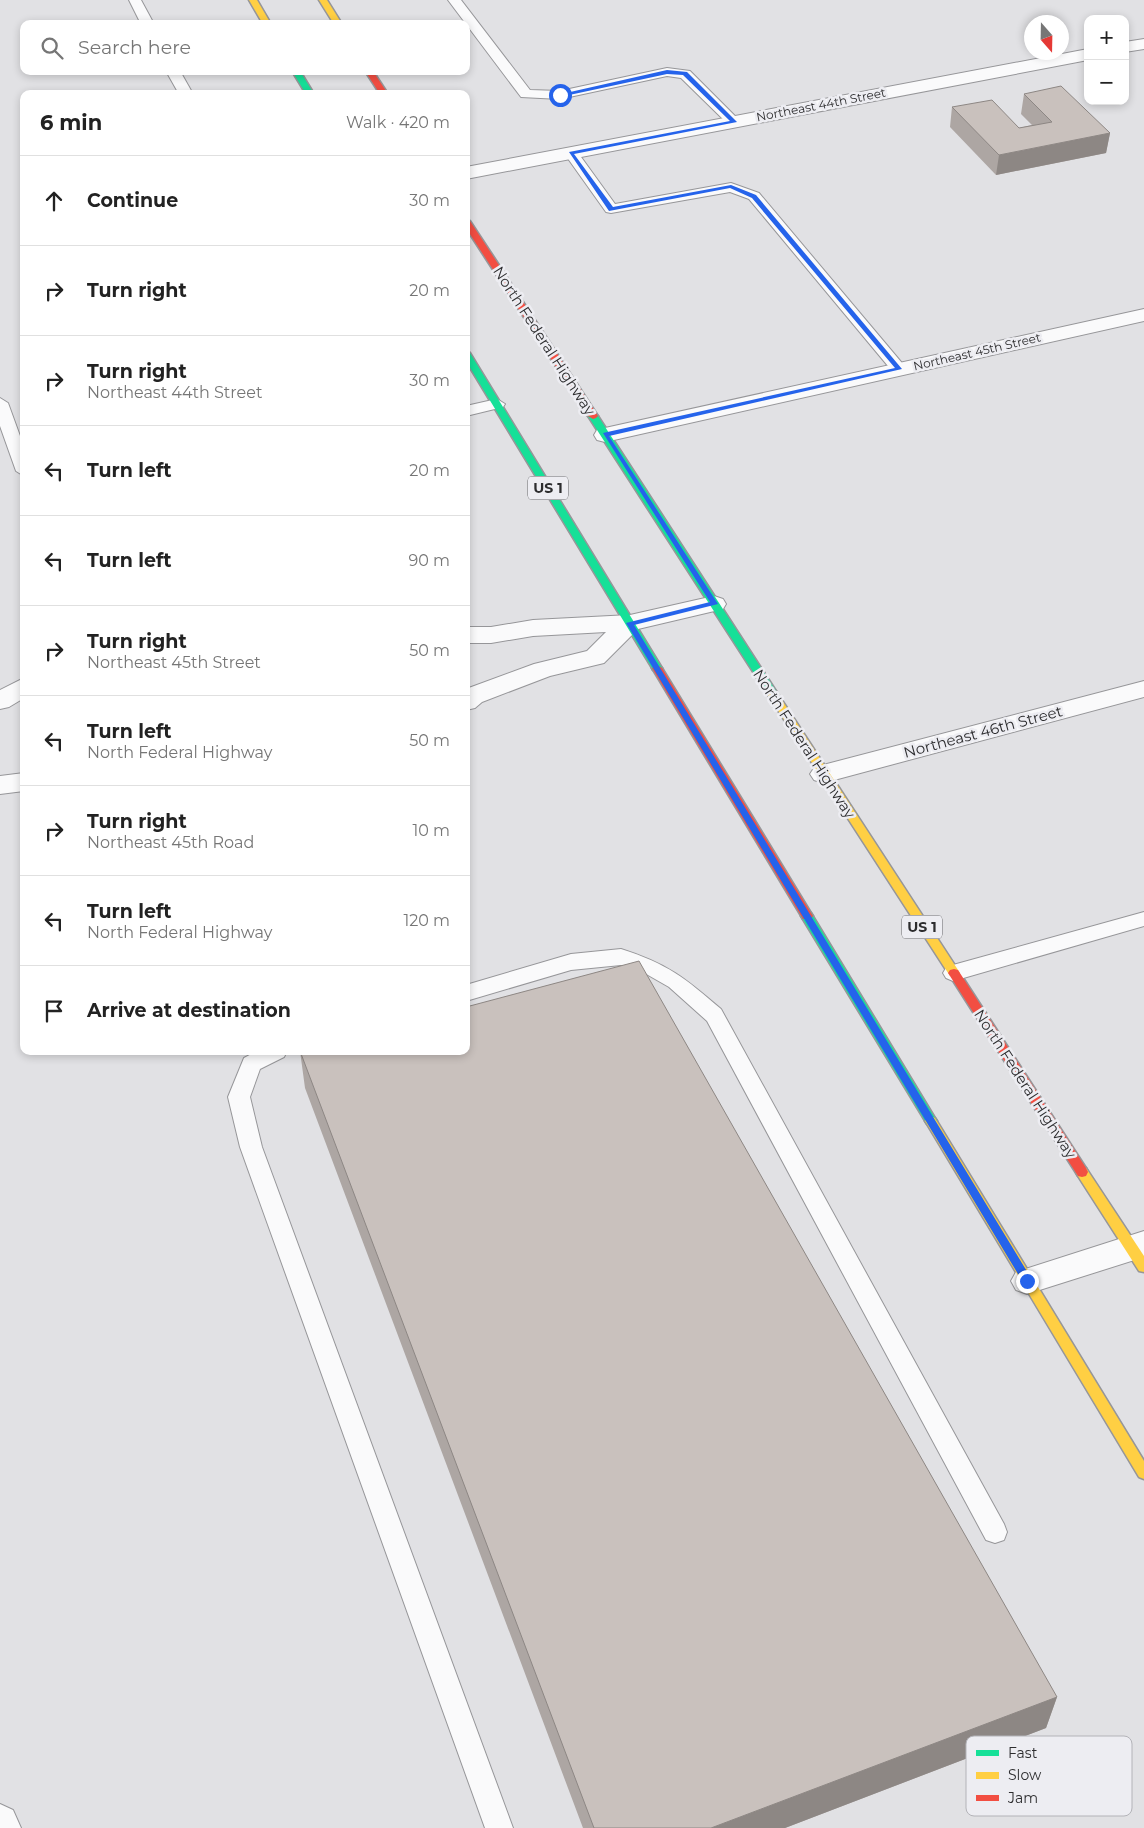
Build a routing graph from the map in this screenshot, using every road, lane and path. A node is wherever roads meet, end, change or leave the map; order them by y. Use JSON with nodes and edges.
{"nodes":[{"id":1,"x":135,"y":0,"type":"edge"},
{"id":2,"x":253,"y":0,"type":"edge"},
{"id":3,"x":323,"y":0,"type":"edge"},
{"id":4,"x":454,"y":0,"type":"edge"},
{"id":5,"x":146,"y":20,"type":"edge"},
{"id":6,"x":266,"y":20,"type":"edge"},
{"id":7,"x":336,"y":20,"type":"edge"},
{"id":8,"x":469,"y":20,"type":"edge"},
{"id":9,"x":470,"y":21,"type":"edge"},
{"id":10,"x":1144,"y":44,"type":"edge"},
{"id":11,"x":1129,"y":46,"type":"edge"},
{"id":12,"x":1084,"y":55,"type":"edge"},
{"id":13,"x":176,"y":75,"type":"edge"},
{"id":14,"x":298,"y":75,"type":"edge"},
{"id":15,"x":372,"y":75,"type":"edge"},
{"id":16,"x":184,"y":90,"type":"edge"},
{"id":17,"x":308,"y":90,"type":"edge"},
{"id":18,"x":381,"y":90,"type":"edge"},
{"id":19,"x":734,"y":122,"type":"junction"},
{"id":20,"x":571,"y":153,"type":"junction"},
{"id":21,"x":470,"y":172,"type":"edge"},
{"id":22,"x":470,"y":227,"type":"edge"},
{"id":23,"x":1144,"y":315,"type":"edge"},
{"id":24,"x":470,"y":360,"type":"edge"},
{"id":25,"x":899,"y":369,"type":"junction"},
{"id":26,"x":0,"y":403,"type":"edge"},
{"id":27,"x":497,"y":404,"type":"junction"},
{"id":28,"x":470,"y":410,"type":"edge"},
{"id":29,"x":605,"y":434,"type":"junction"},
{"id":30,"x":20,"y":459,"type":"edge"},
{"id":31,"x":714,"y":604,"type":"junction"},
{"id":32,"x":630,"y":623,"type":"junction"},
{"id":33,"x":470,"y":635,"type":"edge"},
{"id":34,"x":1144,"y":689,"type":"edge"},
{"id":35,"x":20,"y":690,"type":"edge"},
{"id":36,"x":470,"y":699,"type":"edge"},
{"id":37,"x":0,"y":701,"type":"edge"},
{"id":38,"x":823,"y":774,"type":"junction"},
{"id":39,"x":20,"y":782,"type":"edge"},
{"id":40,"x":0,"y":785,"type":"edge"},
{"id":41,"x":1144,"y":919,"type":"edge"},
{"id":42,"x":953,"y":973,"type":"junction"},
{"id":43,"x":470,"y":991,"type":"edge"},
{"id":44,"x":269,"y":1055,"type":"edge"},
{"id":45,"x":1140,"y":1253,"type":"edge"},
{"id":46,"x":1027,"y":1281,"type":"junction"},
{"id":47,"x":1144,"y":1472,"type":"edge"},
{"id":48,"x":994,"y":1532,"type":"dead end"},
{"id":49,"x":0,"y":1823,"type":"edge"},
{"id":50,"x":2,"y":1828,"type":"edge"},
{"id":51,"x":499,"y":1828,"type":"edge"}],
"edges":[{"from":1,"to":5,"type":"lane"},
{"from":2,"to":6,"type":"main road"},
{"from":3,"to":7,"type":"main road"},
{"from":4,"to":8,"type":"lane"},
{"from":9,"to":19,"type":"lane"},
{"from":10,"to":11,"type":"street"},
{"from":12,"to":19,"type":"street","name":"Northeast 44th Street"},
{"from":13,"to":16,"type":"lane"},
{"from":14,"to":17,"type":"main road"},
{"from":15,"to":18,"type":"main road"},
{"from":19,"to":20,"type":"street","name":"Northeast 44th Street"},
{"from":20,"to":21,"type":"street","name":"Northeast 44th Street"},
{"from":20,"to":25,"type":"lane"},
{"from":22,"to":29,"type":"main road","name":"North Federal Highway","number":"US 1"},
{"from":23,"to":25,"type":"street","name":"Northeast 45th Street"},
{"from":24,"to":27,"type":"main road","number":"US 1"},
{"from":25,"to":29,"type":"street","name":"Northeast 45th Street"},
{"from":26,"to":30,"type":"lane"},
{"from":27,"to":28,"type":"lane"},
{"from":27,"to":32,"type":"main road","number":"US 1"},
{"from":29,"to":31,"type":"main road","name":"North Federal Highway","number":"US 1"},
{"from":31,"to":32,"type":"street"},
{"from":31,"to":38,"type":"main road","name":"North Federal Highway","number":"US 1"},
{"from":32,"to":33,"type":"street"},
{"from":32,"to":36,"type":"street"},
{"from":32,"to":46,"type":"main road","number":"US 1"},
{"from":34,"to":38,"type":"street","name":"Northeast 46th Street"},
{"from":35,"to":37,"type":"street"},
{"from":38,"to":42,"type":"main road","name":"North Federal Highway","number":"US 1"},
{"from":39,"to":40,"type":"street"},
{"from":41,"to":42,"type":"lane"},
{"from":42,"to":45,"type":"main road","name":"North Federal Highway","number":"US 1"},
{"from":43,"to":48,"type":"lane"},
{"from":44,"to":51,"type":"lane"},
{"from":45,"to":46,"type":"street"},
{"from":46,"to":47,"type":"main road","number":"US 1"},
{"from":49,"to":50,"type":"street"}]}
